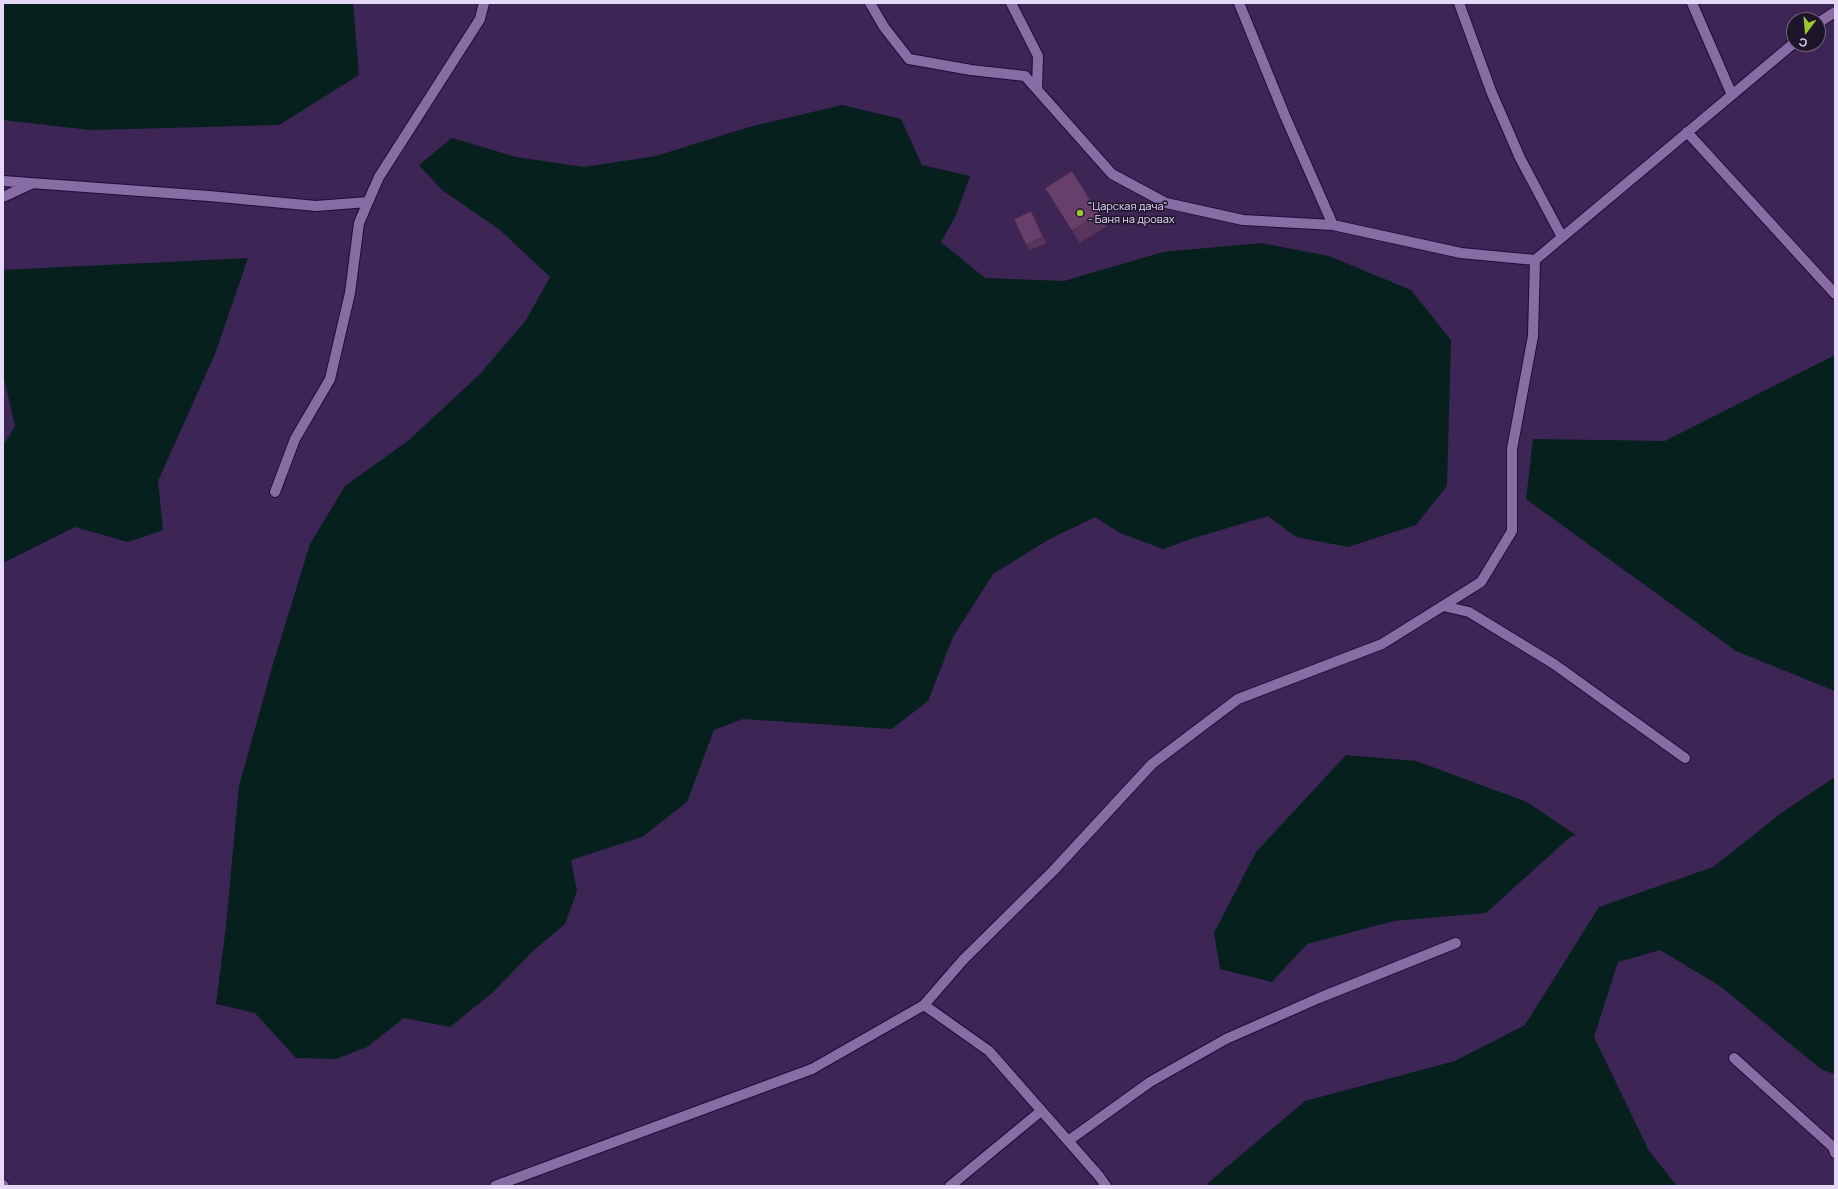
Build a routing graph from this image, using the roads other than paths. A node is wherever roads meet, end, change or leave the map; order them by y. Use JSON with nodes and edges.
{"nodes":[{"id":1,"x":484,"y":3,"type":"edge"},
{"id":2,"x":870,"y":3,"type":"edge"},
{"id":3,"x":1011,"y":3,"type":"edge"},
{"id":4,"x":1239,"y":3,"type":"edge"},
{"id":5,"x":1459,"y":3,"type":"edge"},
{"id":6,"x":1692,"y":3,"type":"edge"},
{"id":7,"x":1835,"y":12,"type":"edge"},
{"id":8,"x":1826,"y":18,"type":"edge"},
{"id":9,"x":1786,"y":50,"type":"edge"},
{"id":10,"x":1037,"y":89,"type":"junction"},
{"id":11,"x":1732,"y":94,"type":"junction"},
{"id":12,"x":1687,"y":132,"type":"junction"},
{"id":13,"x":3,"y":181,"type":"edge"},
{"id":14,"x":33,"y":184,"type":"junction"},
{"id":15,"x":3,"y":197,"type":"edge"},
{"id":16,"x":368,"y":202,"type":"junction"},
{"id":17,"x":1334,"y":225,"type":"junction"},
{"id":18,"x":1562,"y":237,"type":"junction"},
{"id":19,"x":1535,"y":260,"type":"junction"},
{"id":20,"x":1835,"y":294,"type":"edge"},
{"id":21,"x":275,"y":492,"type":"dead end"},
{"id":22,"x":1443,"y":606,"type":"junction"},
{"id":23,"x":1685,"y":758,"type":"dead end"},
{"id":24,"x":1456,"y":943,"type":"dead end"},
{"id":25,"x":924,"y":1005,"type":"junction"},
{"id":26,"x":1734,"y":1058,"type":"dead end"},
{"id":27,"x":1041,"y":1111,"type":"junction"},
{"id":28,"x":1068,"y":1141,"type":"junction"},
{"id":29,"x":1835,"y":1153,"type":"edge"},
{"id":30,"x":496,"y":1186,"type":"edge"},
{"id":31,"x":950,"y":1186,"type":"edge"},
{"id":32,"x":1106,"y":1186,"type":"edge"}],
"edges":[{"from":1,"to":16,"type":"lane"},
{"from":2,"to":10,"type":"lane"},
{"from":3,"to":10,"type":"lane"},
{"from":4,"to":17,"type":"lane"},
{"from":5,"to":18,"type":"lane"},
{"from":6,"to":11,"type":"lane"},
{"from":7,"to":8,"type":"lane"},
{"from":9,"to":11,"type":"lane"},
{"from":10,"to":17,"type":"lane"},
{"from":11,"to":12,"type":"lane"},
{"from":12,"to":18,"type":"lane"},
{"from":12,"to":20,"type":"lane"},
{"from":13,"to":14,"type":"lane"},
{"from":14,"to":15,"type":"lane"},
{"from":14,"to":16,"type":"lane"},
{"from":16,"to":21,"type":"lane"},
{"from":17,"to":19,"type":"lane"},
{"from":18,"to":19,"type":"lane"},
{"from":19,"to":22,"type":"lane"},
{"from":22,"to":23,"type":"lane"},
{"from":22,"to":25,"type":"lane"},
{"from":24,"to":28,"type":"lane"},
{"from":25,"to":27,"type":"lane"},
{"from":25,"to":30,"type":"lane"},
{"from":26,"to":29,"type":"lane"},
{"from":27,"to":28,"type":"lane"},
{"from":27,"to":31,"type":"lane"},
{"from":28,"to":32,"type":"lane"}]}
